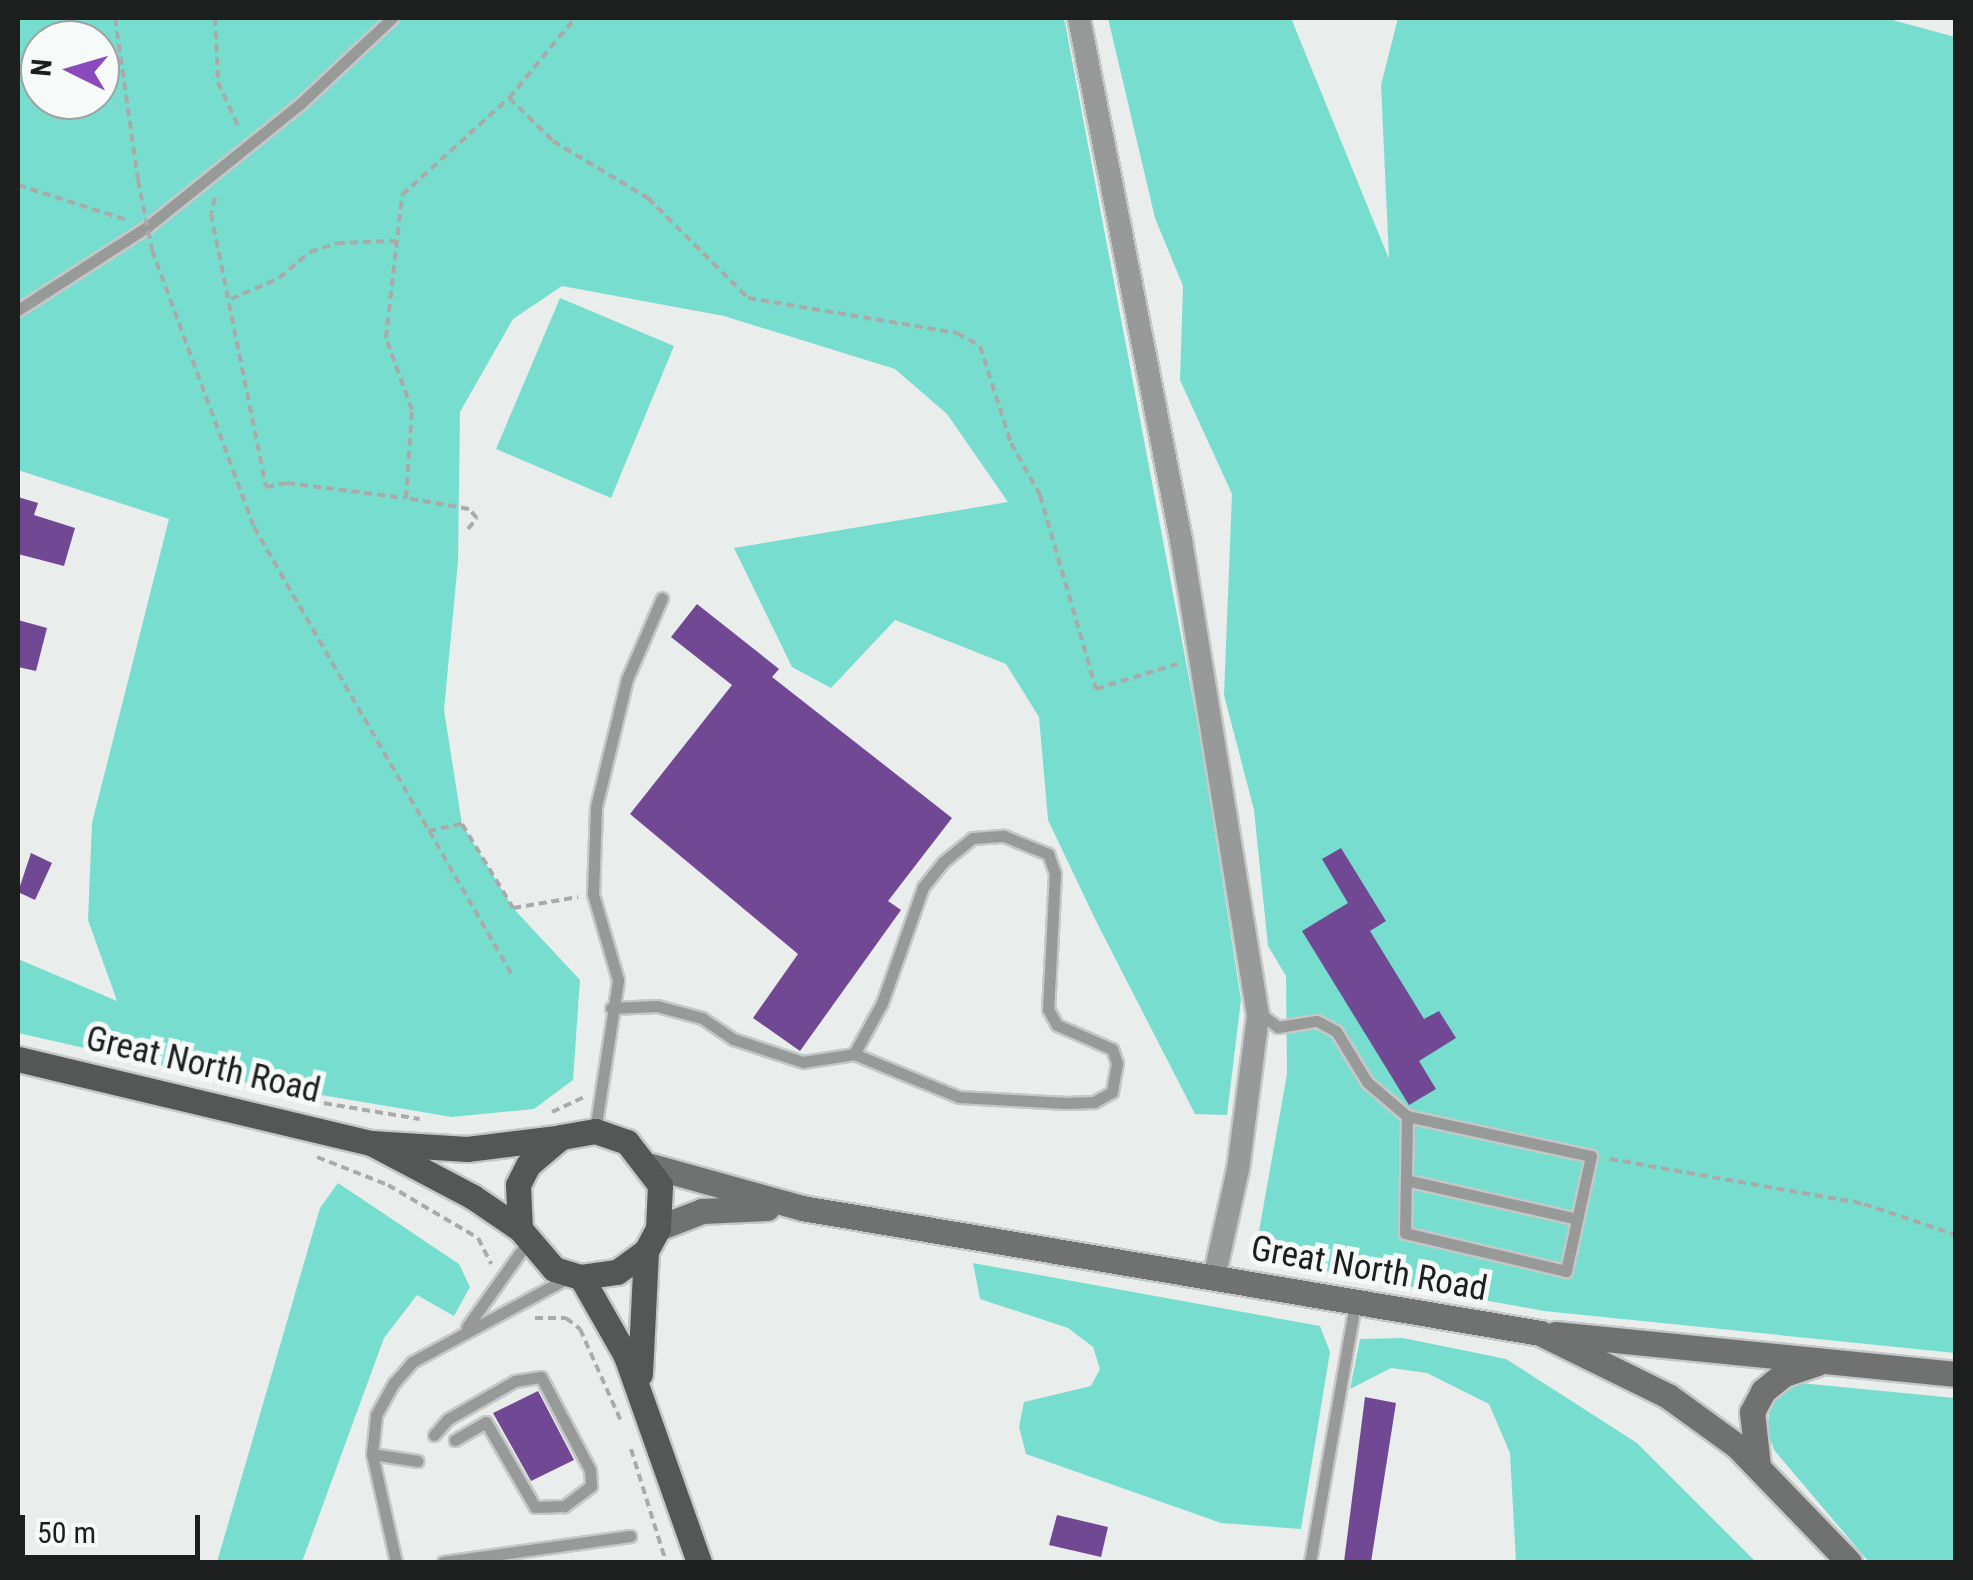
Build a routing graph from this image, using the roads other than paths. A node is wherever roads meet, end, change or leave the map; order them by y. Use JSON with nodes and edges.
{"nodes":[{"id":1,"x":392,"y":18,"type":"edge"},
{"id":2,"x":1079,"y":18,"type":"edge"},
{"id":3,"x":18,"y":310,"type":"edge"},
{"id":4,"x":662,"y":598,"type":"dead end"},
{"id":5,"x":612,"y":1008,"type":"junction"},
{"id":6,"x":1258,"y":1016,"type":"junction"},
{"id":7,"x":854,"y":1054,"type":"junction"},
{"id":8,"x":18,"y":1058,"type":"edge"},
{"id":9,"x":1408,"y":1116,"type":"junction"},
{"id":10,"x":595,"y":1132,"type":"junction"},
{"id":11,"x":562,"y":1136,"type":"junction"},
{"id":12,"x":372,"y":1143,"type":"junction"},
{"id":13,"x":651,"y":1166,"type":"junction"},
{"id":14,"x":1406,"y":1180,"type":"junction"},
{"id":15,"x":802,"y":1208,"type":"junction"},
{"id":16,"x":1577,"y":1219,"type":"junction"},
{"id":17,"x":524,"y":1236,"type":"junction"},
{"id":18,"x":652,"y":1240,"type":"junction"},
{"id":19,"x":576,"y":1276,"type":"junction"},
{"id":20,"x":1214,"y":1278,"type":"junction"},
{"id":21,"x":1354,"y":1304,"type":"junction"},
{"id":22,"x":1540,"y":1333,"type":"junction"},
{"id":23,"x":461,"y":1334,"type":"junction"},
{"id":24,"x":1830,"y":1360,"type":"junction"},
{"id":25,"x":1956,"y":1374,"type":"edge"},
{"id":26,"x":643,"y":1399,"type":"junction"},
{"id":27,"x":434,"y":1435,"type":"dead end"},
{"id":28,"x":455,"y":1440,"type":"dead end"},
{"id":29,"x":372,"y":1454,"type":"junction"},
{"id":30,"x":417,"y":1461,"type":"dead end"},
{"id":31,"x":1758,"y":1466,"type":"junction"},
{"id":32,"x":630,"y":1536,"type":"dead end"},
{"id":33,"x":1843,"y":1554,"type":"edge"},
{"id":34,"x":396,"y":1562,"type":"edge"},
{"id":35,"x":443,"y":1562,"type":"edge"},
{"id":36,"x":699,"y":1562,"type":"edge"},
{"id":37,"x":1310,"y":1562,"type":"edge"}],
"edges":[{"from":1,"to":3,"type":"lane"},
{"from":2,"to":6,"type":"street"},
{"from":4,"to":5,"type":"lane"},
{"from":5,"to":7,"type":"lane"},
{"from":5,"to":10,"type":"lane"},
{"from":6,"to":9,"type":"lane"},
{"from":6,"to":20,"type":"street"},
{"from":7,"to":7,"type":"lane"},
{"from":8,"to":12,"type":"main road","name":"Great North Road"},
{"from":9,"to":14,"type":"lane"},
{"from":9,"to":16,"type":"lane"},
{"from":10,"to":11,"type":"main road"},
{"from":10,"to":13,"type":"main road"},
{"from":11,"to":12,"type":"main road"},
{"from":11,"to":17,"type":"main road"},
{"from":12,"to":17,"type":"main road"},
{"from":13,"to":15,"type":"main road","name":"Great North Road"},
{"from":13,"to":18,"type":"main road"},
{"from":14,"to":16,"type":"lane"},
{"from":14,"to":16,"type":"lane"},
{"from":15,"to":18,"type":"main road","name":"Great North Road"},
{"from":15,"to":20,"type":"main road","name":"Great North Road"},
{"from":17,"to":19,"type":"main road"},
{"from":17,"to":23,"type":"lane"},
{"from":18,"to":19,"type":"main road"},
{"from":18,"to":26,"type":"main road"},
{"from":19,"to":23,"type":"lane"},
{"from":19,"to":26,"type":"main road"},
{"from":20,"to":21,"type":"main road","name":"Great North Road"},
{"from":21,"to":22,"type":"main road","name":"Great North Road"},
{"from":21,"to":37,"type":"lane"},
{"from":22,"to":24,"type":"main road"},
{"from":22,"to":31,"type":"main road","name":"Great North Road"},
{"from":23,"to":29,"type":"lane"},
{"from":24,"to":25,"type":"main road"},
{"from":24,"to":31,"type":"main road"},
{"from":26,"to":36,"type":"main road"},
{"from":27,"to":28,"type":"lane"},
{"from":29,"to":30,"type":"lane"},
{"from":29,"to":34,"type":"lane"},
{"from":31,"to":33,"type":"main road","name":"Great North Road"},
{"from":32,"to":35,"type":"lane"}]}
